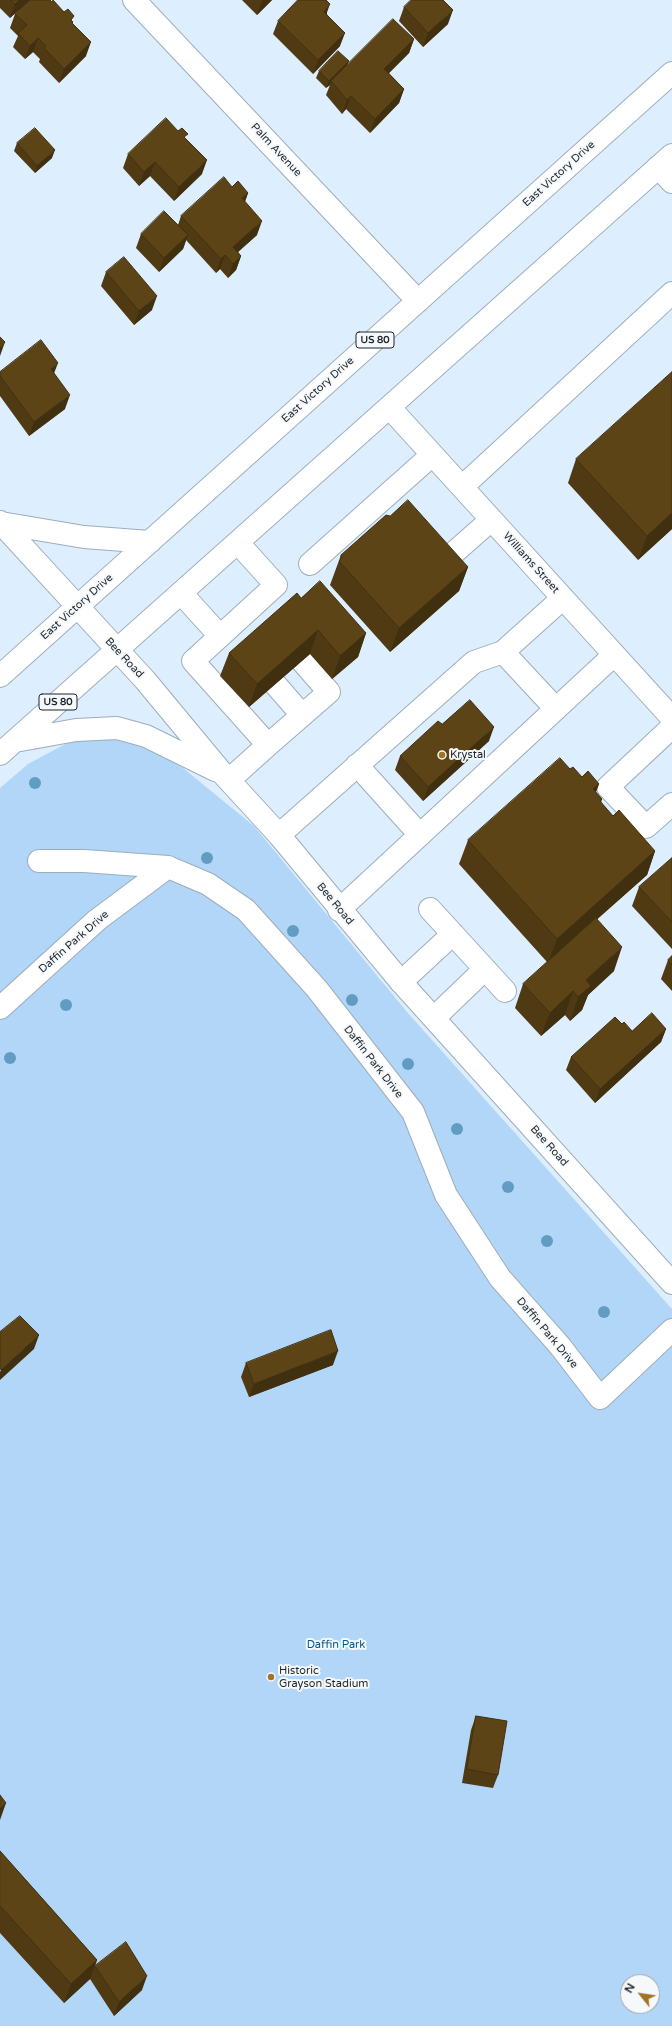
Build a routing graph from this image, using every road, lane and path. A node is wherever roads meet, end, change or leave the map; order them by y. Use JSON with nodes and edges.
{"nodes":[{"id":1,"x":134,"y":0,"type":"edge"},
{"id":2,"x":672,"y":73,"type":"edge"},
{"id":3,"x":667,"y":168,"type":"edge"},
{"id":4,"x":418,"y":301,"type":"junction"},
{"id":5,"x":669,"y":302,"type":"edge"},
{"id":6,"x":390,"y":408,"type":"junction"},
{"id":7,"x":432,"y":455,"type":"junction"},
{"id":8,"x":462,"y":487,"type":"junction"},
{"id":9,"x":491,"y":520,"type":"junction"},
{"id":10,"x":0,"y":523,"type":"edge"},
{"id":11,"x":150,"y":542,"type":"junction"},
{"id":12,"x":238,"y":542,"type":"junction"},
{"id":13,"x":449,"y":558,"type":"edge"},
{"id":14,"x":310,"y":564,"type":"dead end"},
{"id":15,"x":181,"y":593,"type":"junction"},
{"id":16,"x":563,"y":598,"type":"junction"},
{"id":17,"x":77,"y":607,"type":"junction"},
{"id":18,"x":253,"y":607,"type":"junction"},
{"id":19,"x":268,"y":624,"type":"edge"},
{"id":20,"x":223,"y":633,"type":"junction"},
{"id":21,"x":242,"y":647,"type":"edge"},
{"id":22,"x":116,"y":650,"type":"junction"},
{"id":23,"x":503,"y":652,"type":"junction"},
{"id":24,"x":614,"y":655,"type":"junction"},
{"id":25,"x":302,"y":661,"type":"edge"},
{"id":26,"x":0,"y":676,"type":"edge"},
{"id":27,"x":275,"y":684,"type":"edge"},
{"id":28,"x":556,"y":709,"type":"junction"},
{"id":29,"x":302,"y":715,"type":"junction"},
{"id":30,"x":672,"y":718,"type":"edge"},
{"id":31,"x":672,"y":727,"type":"edge"},
{"id":32,"x":268,"y":746,"type":"junction"},
{"id":33,"x":7,"y":748,"type":"edge"},
{"id":34,"x":357,"y":765,"type":"junction"},
{"id":35,"x":226,"y":777,"type":"junction"},
{"id":36,"x":672,"y":804,"type":"edge"},
{"id":37,"x":279,"y":835,"type":"junction"},
{"id":38,"x":420,"y":835,"type":"junction"},
{"id":39,"x":39,"y":861,"type":"dead end"},
{"id":40,"x":168,"y":867,"type":"junction"},
{"id":41,"x":430,"y":909,"type":"dead end"},
{"id":42,"x":339,"y":910,"type":"junction"},
{"id":43,"x":453,"y":934,"type":"junction"},
{"id":44,"x":485,"y":969,"type":"junction"},
{"id":45,"x":401,"y":982,"type":"junction"},
{"id":46,"x":505,"y":990,"type":"dead end"},
{"id":47,"x":0,"y":1008,"type":"edge"},
{"id":48,"x":434,"y":1018,"type":"junction"},
{"id":49,"x":672,"y":1283,"type":"edge"},
{"id":50,"x":672,"y":1330,"type":"edge"}],
"edges":[{"from":1,"to":4,"type":"main road","name":"Palm Avenue"},
{"from":2,"to":4,"type":"main road","name":"East Victory Drive","number":"US 80"},
{"from":3,"to":6,"type":"main road","number":"US 80"},
{"from":4,"to":11,"type":"main road","name":"East Victory Drive","number":"US 80"},
{"from":5,"to":8,"type":"main road"},
{"from":6,"to":7,"type":"main road","name":"Williams Street"},
{"from":6,"to":12,"type":"main road","number":"US 80"},
{"from":7,"to":8,"type":"main road","name":"Williams Street"},
{"from":7,"to":14,"type":"main road"},
{"from":8,"to":9,"type":"main road","name":"Williams Street"},
{"from":9,"to":13,"type":"main road"},
{"from":9,"to":16,"type":"main road","name":"Williams Street"},
{"from":10,"to":11,"type":"main road"},
{"from":10,"to":17,"type":"main road","name":"Bee Road"},
{"from":11,"to":17,"type":"main road","name":"East Victory Drive","number":"US 80"},
{"from":12,"to":15,"type":"main road","number":"US 80"},
{"from":12,"to":18,"type":"main road"},
{"from":15,"to":20,"type":"main road"},
{"from":15,"to":22,"type":"main road","number":"US 80"},
{"from":16,"to":23,"type":"main road"},
{"from":16,"to":24,"type":"main road","name":"Williams Street"},
{"from":17,"to":22,"type":"main road","name":"Bee Road"},
{"from":17,"to":26,"type":"main road","name":"East Victory Drive","number":"US 80"},
{"from":18,"to":19,"type":"main road"},
{"from":18,"to":20,"type":"main road"},
{"from":20,"to":21,"type":"main road"},
{"from":20,"to":32,"type":"main road"},
{"from":22,"to":33,"type":"main road","number":"US 80"},
{"from":22,"to":35,"type":"main road","name":"Bee Road"},
{"from":23,"to":28,"type":"main road"},
{"from":23,"to":34,"type":"main road"},
{"from":24,"to":28,"type":"main road"},
{"from":24,"to":30,"type":"main road","name":"Williams Street"},
{"from":25,"to":29,"type":"main road"},
{"from":27,"to":29,"type":"main road"},
{"from":28,"to":38,"type":"main road"},
{"from":29,"to":32,"type":"main road"},
{"from":31,"to":36,"type":"main road"},
{"from":32,"to":35,"type":"main road"},
{"from":33,"to":35,"type":"main road"},
{"from":34,"to":37,"type":"main road"},
{"from":34,"to":38,"type":"main road"},
{"from":35,"to":37,"type":"main road","name":"Bee Road"},
{"from":37,"to":42,"type":"main road","name":"Bee Road"},
{"from":38,"to":42,"type":"main road"},
{"from":39,"to":40,"type":"main road"},
{"from":40,"to":47,"type":"main road","name":"Daffin Park Drive"},
{"from":40,"to":50,"type":"main road","name":"Daffin Park Drive"},
{"from":41,"to":43,"type":"main road"},
{"from":42,"to":45,"type":"main road","name":"Bee Road"},
{"from":43,"to":44,"type":"main road"},
{"from":43,"to":45,"type":"main road"},
{"from":44,"to":46,"type":"main road"},
{"from":44,"to":48,"type":"main road"},
{"from":45,"to":48,"type":"main road","name":"Bee Road"},
{"from":48,"to":49,"type":"main road","name":"Bee Road"}]}
